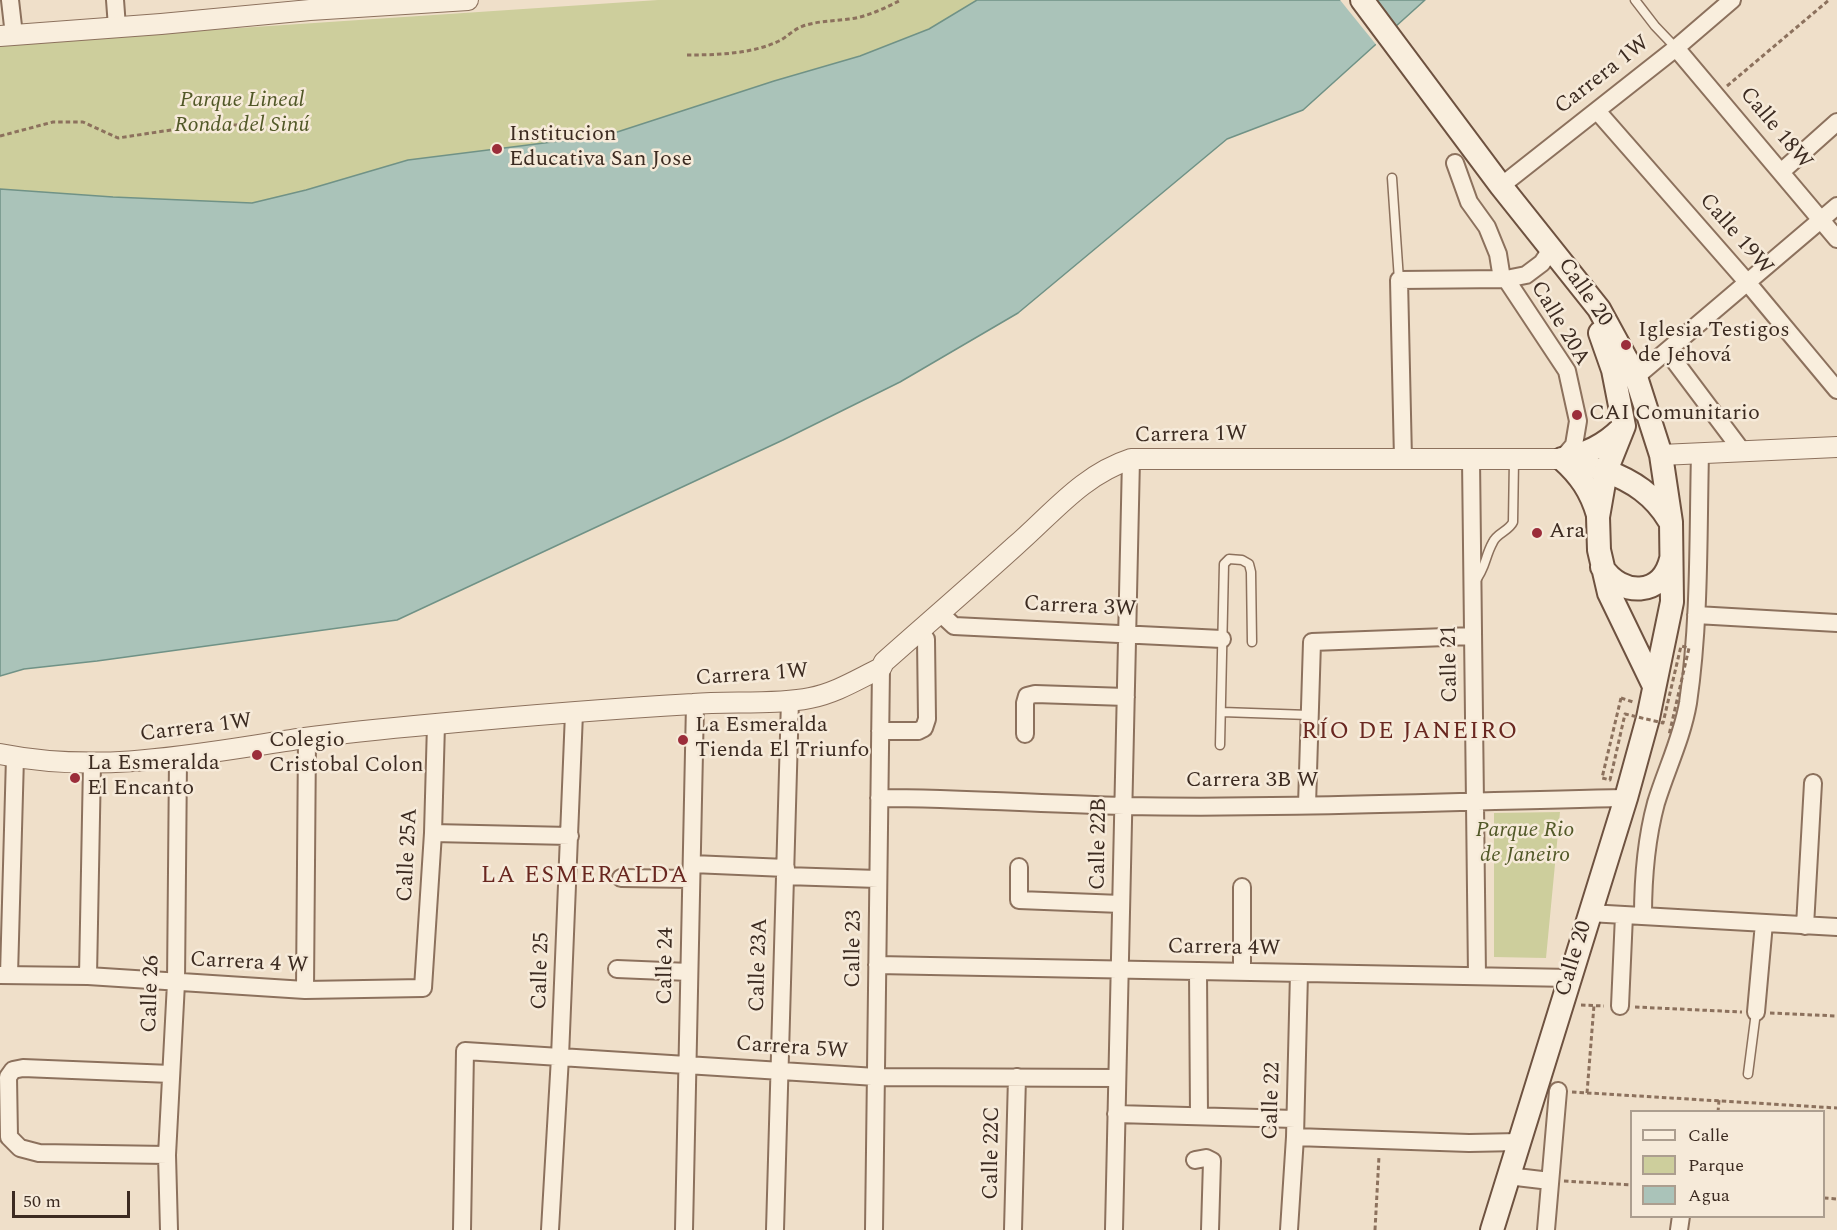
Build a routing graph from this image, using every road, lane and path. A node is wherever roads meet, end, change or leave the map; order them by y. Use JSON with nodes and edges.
{"nodes":[{"id":1,"x":10,"y":0,"type":"edge"},
{"id":2,"x":115,"y":0,"type":"edge"},
{"id":3,"x":468,"y":0,"type":"edge"},
{"id":4,"x":901,"y":0,"type":"edge"},
{"id":5,"x":1362,"y":0,"type":"edge"},
{"id":6,"x":1635,"y":0,"type":"edge"},
{"id":7,"x":1732,"y":0,"type":"edge"},
{"id":8,"x":1829,"y":0,"type":"edge"},
{"id":9,"x":310,"y":5,"type":"edge"},
{"id":10,"x":117,"y":27,"type":"junction"},
{"id":11,"x":7,"y":35,"type":"edge"},
{"id":12,"x":1676,"y":48,"type":"junction"},
{"id":13,"x":687,"y":56,"type":"dead end"},
{"id":14,"x":1717,"y":95,"type":"junction"},
{"id":15,"x":1598,"y":112,"type":"junction"},
{"id":16,"x":1837,"y":122,"type":"edge"},
{"id":17,"x":256,"y":125,"type":"dead end"},
{"id":18,"x":0,"y":136,"type":"edge"},
{"id":19,"x":1455,"y":163,"type":"dead end"},
{"id":20,"x":1781,"y":172,"type":"junction"},
{"id":21,"x":1392,"y":178,"type":"dead end"},
{"id":22,"x":1501,"y":186,"type":"junction"},
{"id":23,"x":1837,"y":206,"type":"edge"},
{"id":24,"x":1821,"y":219,"type":"junction"},
{"id":25,"x":1837,"y":239,"type":"edge"},
{"id":26,"x":1552,"y":248,"type":"junction"},
{"id":27,"x":1504,"y":279,"type":"junction"},
{"id":28,"x":1398,"y":280,"type":"junction"},
{"id":29,"x":1747,"y":282,"type":"junction"},
{"id":30,"x":1666,"y":351,"type":"junction"},
{"id":31,"x":1636,"y":377,"type":"junction"},
{"id":32,"x":1837,"y":390,"type":"edge"},
{"id":33,"x":1624,"y":426,"type":"junction"},
{"id":34,"x":1837,"y":447,"type":"edge"},
{"id":35,"x":1742,"y":451,"type":"junction"},
{"id":36,"x":1700,"y":453,"type":"junction"},
{"id":37,"x":1661,"y":455,"type":"junction"},
{"id":38,"x":1131,"y":459,"type":"junction"},
{"id":39,"x":1403,"y":459,"type":"junction"},
{"id":40,"x":1471,"y":459,"type":"junction"},
{"id":41,"x":1514,"y":459,"type":"junction"},
{"id":42,"x":1562,"y":459,"type":"junction"},
{"id":43,"x":1606,"y":471,"type":"junction"},
{"id":44,"x":1598,"y":517,"type":"junction"},
{"id":45,"x":1671,"y":522,"type":"junction"},
{"id":46,"x":1672,"y":558,"type":"junction"},
{"id":47,"x":1602,"y":567,"type":"junction"},
{"id":48,"x":1472,"y":584,"type":"junction"},
{"id":49,"x":940,"y":613,"type":"junction"},
{"id":50,"x":1696,"y":615,"type":"junction"},
{"id":51,"x":1837,"y":623,"type":"edge"},
{"id":52,"x":919,"y":631,"type":"junction"},
{"id":53,"x":1127,"y":635,"type":"junction"},
{"id":54,"x":1473,"y":636,"type":"junction"},
{"id":55,"x":1222,"y":639,"type":"junction"},
{"id":56,"x":1252,"y":642,"type":"dead end"},
{"id":57,"x":881,"y":668,"type":"junction"},
{"id":58,"x":1654,"y":686,"type":"junction"},
{"id":59,"x":1126,"y":697,"type":"junction"},
{"id":60,"x":1621,"y":698,"type":"dead end"},
{"id":61,"x":790,"y":700,"type":"junction"},
{"id":62,"x":695,"y":704,"type":"junction"},
{"id":63,"x":1222,"y":712,"type":"junction"},
{"id":64,"x":574,"y":713,"type":"junction"},
{"id":65,"x":1309,"y":715,"type":"junction"},
{"id":66,"x":436,"y":724,"type":"junction"},
{"id":67,"x":880,"y":731,"type":"junction"},
{"id":68,"x":1024,"y":734,"type":"dead end"},
{"id":69,"x":1669,"y":735,"type":"dead end"},
{"id":70,"x":307,"y":738,"type":"junction"},
{"id":71,"x":1220,"y":745,"type":"dead end"},
{"id":72,"x":8,"y":756,"type":"edge"},
{"id":73,"x":178,"y":759,"type":"junction"},
{"id":74,"x":92,"y":764,"type":"junction"},
{"id":75,"x":1813,"y":783,"type":"dead end"},
{"id":76,"x":879,"y":798,"type":"junction"},
{"id":77,"x":1626,"y":798,"type":"junction"},
{"id":78,"x":1475,"y":801,"type":"junction"},
{"id":79,"x":1307,"y":805,"type":"junction"},
{"id":80,"x":1124,"y":806,"type":"junction"},
{"id":81,"x":433,"y":833,"type":"junction"},
{"id":82,"x":570,"y":836,"type":"junction"},
{"id":83,"x":1019,"y":867,"type":"dead end"},
{"id":84,"x":692,"y":872,"type":"junction"},
{"id":85,"x":785,"y":872,"type":"junction"},
{"id":86,"x":621,"y":878,"type":"dead end"},
{"id":87,"x":878,"y":879,"type":"junction"},
{"id":88,"x":1242,"y":887,"type":"dead end"},
{"id":89,"x":1121,"y":904,"type":"junction"},
{"id":90,"x":1589,"y":913,"type":"junction"},
{"id":91,"x":1624,"y":915,"type":"junction"},
{"id":92,"x":1643,"y":916,"type":"junction"},
{"id":93,"x":1764,"y":923,"type":"junction"},
{"id":94,"x":1805,"y":926,"type":"junction"},
{"id":95,"x":1837,"y":927,"type":"edge"},
{"id":96,"x":877,"y":965,"type":"junction"},
{"id":97,"x":617,"y":969,"type":"dead end"},
{"id":98,"x":1120,"y":970,"type":"junction"},
{"id":99,"x":1198,"y":971,"type":"junction"},
{"id":100,"x":689,"y":972,"type":"junction"},
{"id":101,"x":1242,"y":972,"type":"junction"},
{"id":102,"x":1299,"y":973,"type":"junction"},
{"id":103,"x":4,"y":975,"type":"edge"},
{"id":104,"x":88,"y":976,"type":"junction"},
{"id":105,"x":1477,"y":976,"type":"junction"},
{"id":106,"x":1571,"y":978,"type":"junction"},
{"id":107,"x":176,"y":983,"type":"junction"},
{"id":108,"x":423,"y":988,"type":"joint"},
{"id":109,"x":305,"y":990,"type":"junction"},
{"id":110,"x":1562,"y":1004,"type":"junction"},
{"id":111,"x":1594,"y":1005,"type":"junction"},
{"id":112,"x":1620,"y":1006,"type":"junction"},
{"id":113,"x":1756,"y":1012,"type":"junction"},
{"id":114,"x":1837,"y":1016,"type":"edge"},
{"id":115,"x":560,"y":1057,"type":"junction"},
{"id":116,"x":688,"y":1065,"type":"junction"},
{"id":117,"x":780,"y":1071,"type":"junction"},
{"id":118,"x":171,"y":1074,"type":"junction"},
{"id":119,"x":1748,"y":1074,"type":"dead end"},
{"id":120,"x":876,"y":1077,"type":"junction"},
{"id":121,"x":1017,"y":1077,"type":"junction"},
{"id":122,"x":1117,"y":1078,"type":"junction"},
{"id":123,"x":1558,"y":1091,"type":"joint"},
{"id":124,"x":1587,"y":1093,"type":"junction"},
{"id":125,"x":1719,"y":1100,"type":"junction"},
{"id":126,"x":1837,"y":1108,"type":"edge"},
{"id":127,"x":1718,"y":1110,"type":"edge"},
{"id":128,"x":1116,"y":1114,"type":"junction"},
{"id":129,"x":1199,"y":1116,"type":"junction"},
{"id":130,"x":1295,"y":1119,"type":"junction"},
{"id":131,"x":1295,"y":1137,"type":"junction"},
{"id":132,"x":1379,"y":1140,"type":"junction"},
{"id":133,"x":1519,"y":1142,"type":"junction"},
{"id":134,"x":167,"y":1155,"type":"junction"},
{"id":135,"x":1195,"y":1160,"type":"dead end"},
{"id":136,"x":1508,"y":1176,"type":"junction"},
{"id":137,"x":1550,"y":1181,"type":"junction"},
{"id":138,"x":1630,"y":1185,"type":"edge"},
{"id":139,"x":169,"y":1230,"type":"edge"},
{"id":140,"x":462,"y":1230,"type":"edge"},
{"id":141,"x":550,"y":1230,"type":"edge"},
{"id":142,"x":684,"y":1230,"type":"edge"},
{"id":143,"x":775,"y":1230,"type":"edge"},
{"id":144,"x":874,"y":1230,"type":"edge"},
{"id":145,"x":1013,"y":1230,"type":"edge"},
{"id":146,"x":1114,"y":1230,"type":"edge"},
{"id":147,"x":1210,"y":1230,"type":"edge"},
{"id":148,"x":1289,"y":1230,"type":"edge"},
{"id":149,"x":1375,"y":1230,"type":"edge"},
{"id":150,"x":1492,"y":1230,"type":"edge"},
{"id":151,"x":1546,"y":1230,"type":"edge"}],
"edges":[{"from":1,"to":11,"type":"street"},
{"from":2,"to":10,"type":"street"},
{"from":3,"to":9,"type":"street"},
{"from":4,"to":13,"type":"path"},
{"from":5,"to":22,"type":"main road","name":"Calle 20"},
{"from":6,"to":12,"type":"lane"},
{"from":7,"to":12,"type":"street","name":"Carrera 1W"},
{"from":8,"to":14,"type":"path"},
{"from":9,"to":10,"type":"street"},
{"from":10,"to":11,"type":"street"},
{"from":12,"to":14,"type":"street","name":"Calle 18W"},
{"from":12,"to":15,"type":"street","name":"Carrera 1W"},
{"from":14,"to":20,"type":"street","name":"Calle 18W"},
{"from":15,"to":22,"type":"street","name":"Carrera 1W"},
{"from":15,"to":29,"type":"street","name":"Calle 19W"},
{"from":16,"to":20,"type":"street"},
{"from":17,"to":18,"type":"path"},
{"from":19,"to":27,"type":"street"},
{"from":20,"to":24,"type":"street","name":"Calle 18W"},
{"from":21,"to":28,"type":"lane"},
{"from":22,"to":26,"type":"main road","name":"Calle 20"},
{"from":23,"to":24,"type":"street"},
{"from":24,"to":25,"type":"street","name":"Calle 18W"},
{"from":24,"to":29,"type":"street"},
{"from":26,"to":27,"type":"street"},
{"from":26,"to":31,"type":"main road","name":"Calle 20"},
{"from":26,"to":33,"type":"main road","name":"Calle 20"},
{"from":27,"to":28,"type":"street"},
{"from":27,"to":42,"type":"street","name":"Calle 20A"},
{"from":28,"to":39,"type":"street"},
{"from":29,"to":30,"type":"street"},
{"from":29,"to":32,"type":"street","name":"Calle 19W"},
{"from":30,"to":31,"type":"street"},
{"from":30,"to":35,"type":"street"},
{"from":31,"to":37,"type":"main road","name":"Calle 20"},
{"from":33,"to":42,"type":"main road"},
{"from":33,"to":43,"type":"main road"},
{"from":34,"to":35,"type":"street"},
{"from":35,"to":36,"type":"street"},
{"from":36,"to":37,"type":"street"},
{"from":36,"to":50,"type":"street"},
{"from":37,"to":45,"type":"main road","name":"Calle 20"},
{"from":38,"to":39,"type":"street","name":"Carrera 1W"},
{"from":38,"to":49,"type":"street","name":"Carrera 1W"},
{"from":38,"to":53,"type":"street","name":"Calle 22B"},
{"from":39,"to":40,"type":"street","name":"Carrera 1W"},
{"from":40,"to":41,"type":"street","name":"Carrera 1W"},
{"from":40,"to":48,"type":"street","name":"Calle 21"},
{"from":41,"to":42,"type":"street","name":"Carrera 1W"},
{"from":41,"to":48,"type":"lane"},
{"from":42,"to":43,"type":"street","name":"Carrera 1W"},
{"from":42,"to":44,"type":"main road"},
{"from":43,"to":44,"type":"main road"},
{"from":43,"to":45,"type":"main road"},
{"from":44,"to":47,"type":"main road"},
{"from":45,"to":46,"type":"main road","name":"Calle 20"},
{"from":46,"to":47,"type":"main road"},
{"from":46,"to":58,"type":"main road","name":"Calle 20"},
{"from":47,"to":58,"type":"main road"},
{"from":48,"to":54,"type":"street","name":"Calle 21"},
{"from":49,"to":52,"type":"street","name":"Carrera 1W"},
{"from":49,"to":53,"type":"street","name":"Carrera 3W"},
{"from":50,"to":51,"type":"street"},
{"from":50,"to":92,"type":"street"},
{"from":52,"to":57,"type":"street","name":"Carrera 1W"},
{"from":52,"to":67,"type":"street"},
{"from":53,"to":55,"type":"street","name":"Carrera 3W"},
{"from":53,"to":59,"type":"street","name":"Calle 22B"},
{"from":54,"to":65,"type":"street"},
{"from":54,"to":78,"type":"street","name":"Calle 21"},
{"from":55,"to":56,"type":"lane"},
{"from":55,"to":63,"type":"lane"},
{"from":57,"to":61,"type":"street","name":"Carrera 1W"},
{"from":57,"to":67,"type":"street","name":"Calle 23"},
{"from":58,"to":77,"type":"main road","name":"Calle 20"},
{"from":59,"to":68,"type":"street"},
{"from":59,"to":80,"type":"street","name":"Calle 22B"},
{"from":60,"to":69,"type":"path","bridge":true},
{"from":61,"to":62,"type":"street","name":"Carrera 1W"},
{"from":61,"to":85,"type":"street","name":"Calle 23A"},
{"from":62,"to":64,"type":"street","name":"Carrera 1W"},
{"from":62,"to":84,"type":"street","name":"Calle 24"},
{"from":63,"to":65,"type":"lane"},
{"from":63,"to":71,"type":"lane"},
{"from":64,"to":66,"type":"street","name":"Carrera 1W"},
{"from":64,"to":82,"type":"street","name":"Calle 25"},
{"from":65,"to":79,"type":"street"},
{"from":66,"to":70,"type":"street","name":"Carrera 1W"},
{"from":66,"to":81,"type":"street","name":"Calle 25A"},
{"from":67,"to":76,"type":"street","name":"Calle 23"},
{"from":70,"to":73,"type":"street","name":"Carrera 1W"},
{"from":70,"to":109,"type":"street"},
{"from":72,"to":74,"type":"street","name":"Carrera 1W"},
{"from":72,"to":103,"type":"street"},
{"from":73,"to":74,"type":"street","name":"Carrera 1W"},
{"from":73,"to":107,"type":"street","name":"Calle 26"},
{"from":74,"to":104,"type":"street"},
{"from":75,"to":94,"type":"street"},
{"from":76,"to":80,"type":"street","name":"Carrera 3B W"},
{"from":76,"to":87,"type":"street","name":"Calle 23"},
{"from":77,"to":78,"type":"street","name":"Carrera 3B W"},
{"from":77,"to":90,"type":"main road","name":"Calle 20"},
{"from":78,"to":79,"type":"street","name":"Carrera 3B W"},
{"from":78,"to":105,"type":"street","name":"Calle 21"},
{"from":79,"to":80,"type":"street","name":"Carrera 3B W"},
{"from":80,"to":89,"type":"street","name":"Calle 22B"},
{"from":81,"to":82,"type":"street"},
{"from":81,"to":108,"type":"street","name":"Calle 25A"},
{"from":82,"to":115,"type":"street","name":"Calle 25"},
{"from":83,"to":89,"type":"street"},
{"from":84,"to":85,"type":"street"},
{"from":84,"to":86,"type":"street"},
{"from":84,"to":100,"type":"street","name":"Calle 24"},
{"from":85,"to":87,"type":"street"},
{"from":85,"to":117,"type":"street","name":"Calle 23A"},
{"from":87,"to":96,"type":"street","name":"Calle 23"},
{"from":88,"to":101,"type":"street"},
{"from":89,"to":98,"type":"street","name":"Calle 22B"},
{"from":90,"to":91,"type":"street"},
{"from":90,"to":106,"type":"main road","name":"Calle 20"},
{"from":91,"to":92,"type":"street"},
{"from":91,"to":112,"type":"street"},
{"from":92,"to":93,"type":"street"},
{"from":93,"to":94,"type":"street"},
{"from":93,"to":113,"type":"street"},
{"from":94,"to":95,"type":"street"},
{"from":96,"to":98,"type":"street","name":"Carrera 4W"},
{"from":96,"to":120,"type":"street","name":"Calle 23"},
{"from":97,"to":100,"type":"street"},
{"from":98,"to":99,"type":"street","name":"Carrera 4W"},
{"from":98,"to":122,"type":"street","name":"Calle 22B"},
{"from":99,"to":101,"type":"street","name":"Carrera 4W"},
{"from":99,"to":129,"type":"street"},
{"from":100,"to":116,"type":"street","name":"Calle 24"},
{"from":101,"to":102,"type":"street","name":"Carrera 4W"},
{"from":102,"to":105,"type":"street","name":"Carrera 4W"},
{"from":102,"to":130,"type":"street","name":"Calle 22"},
{"from":103,"to":104,"type":"street","name":"Carrera 4 W"},
{"from":104,"to":107,"type":"street","name":"Carrera 4 W"},
{"from":105,"to":106,"type":"street","name":"Carrera 4W"},
{"from":106,"to":110,"type":"main road","name":"Calle 20"},
{"from":107,"to":109,"type":"street","name":"Carrera 4 W"},
{"from":107,"to":118,"type":"street","name":"Calle 26"},
{"from":108,"to":109,"type":"street","name":"Carrera 4 W"},
{"from":110,"to":111,"type":"path"},
{"from":110,"to":133,"type":"main road","name":"Calle 20"},
{"from":111,"to":112,"type":"path"},
{"from":111,"to":124,"type":"path"},
{"from":112,"to":113,"type":"path"},
{"from":113,"to":114,"type":"path"},
{"from":113,"to":119,"type":"lane"},
{"from":115,"to":116,"type":"street","name":"Carrera 5W"},
{"from":115,"to":140,"type":"street","name":"Carrera 5W"},
{"from":115,"to":141,"type":"street","name":"Calle 25"},
{"from":116,"to":117,"type":"street","name":"Carrera 5W"},
{"from":116,"to":142,"type":"street","name":"Calle 24"},
{"from":117,"to":120,"type":"street","name":"Carrera 5W"},
{"from":117,"to":143,"type":"street","name":"Calle 23A"},
{"from":118,"to":134,"type":"street","name":"Calle 26"},
{"from":118,"to":134,"type":"street"},
{"from":120,"to":121,"type":"street","name":"Carrera 5W"},
{"from":120,"to":144,"type":"street","name":"Calle 23"},
{"from":121,"to":122,"type":"street","name":"Carrera 5W"},
{"from":121,"to":145,"type":"street","name":"Calle 22C"},
{"from":122,"to":128,"type":"street","name":"Calle 22B"},
{"from":123,"to":124,"type":"path"},
{"from":123,"to":137,"type":"street"},
{"from":124,"to":125,"type":"path"},
{"from":125,"to":126,"type":"path"},
{"from":125,"to":127,"type":"path"},
{"from":128,"to":129,"type":"street"},
{"from":128,"to":146,"type":"street","name":"Calle 22B"},
{"from":129,"to":130,"type":"street"},
{"from":130,"to":131,"type":"street","name":"Calle 22"},
{"from":131,"to":132,"type":"street"},
{"from":131,"to":148,"type":"street","name":"Calle 22"},
{"from":132,"to":133,"type":"street"},
{"from":132,"to":149,"type":"path"},
{"from":133,"to":136,"type":"main road","name":"Calle 20"},
{"from":134,"to":139,"type":"street","name":"Calle 26"},
{"from":135,"to":147,"type":"street"},
{"from":136,"to":137,"type":"street"},
{"from":136,"to":150,"type":"main road","name":"Calle 20"},
{"from":137,"to":138,"type":"path"},
{"from":137,"to":151,"type":"street"}]}
